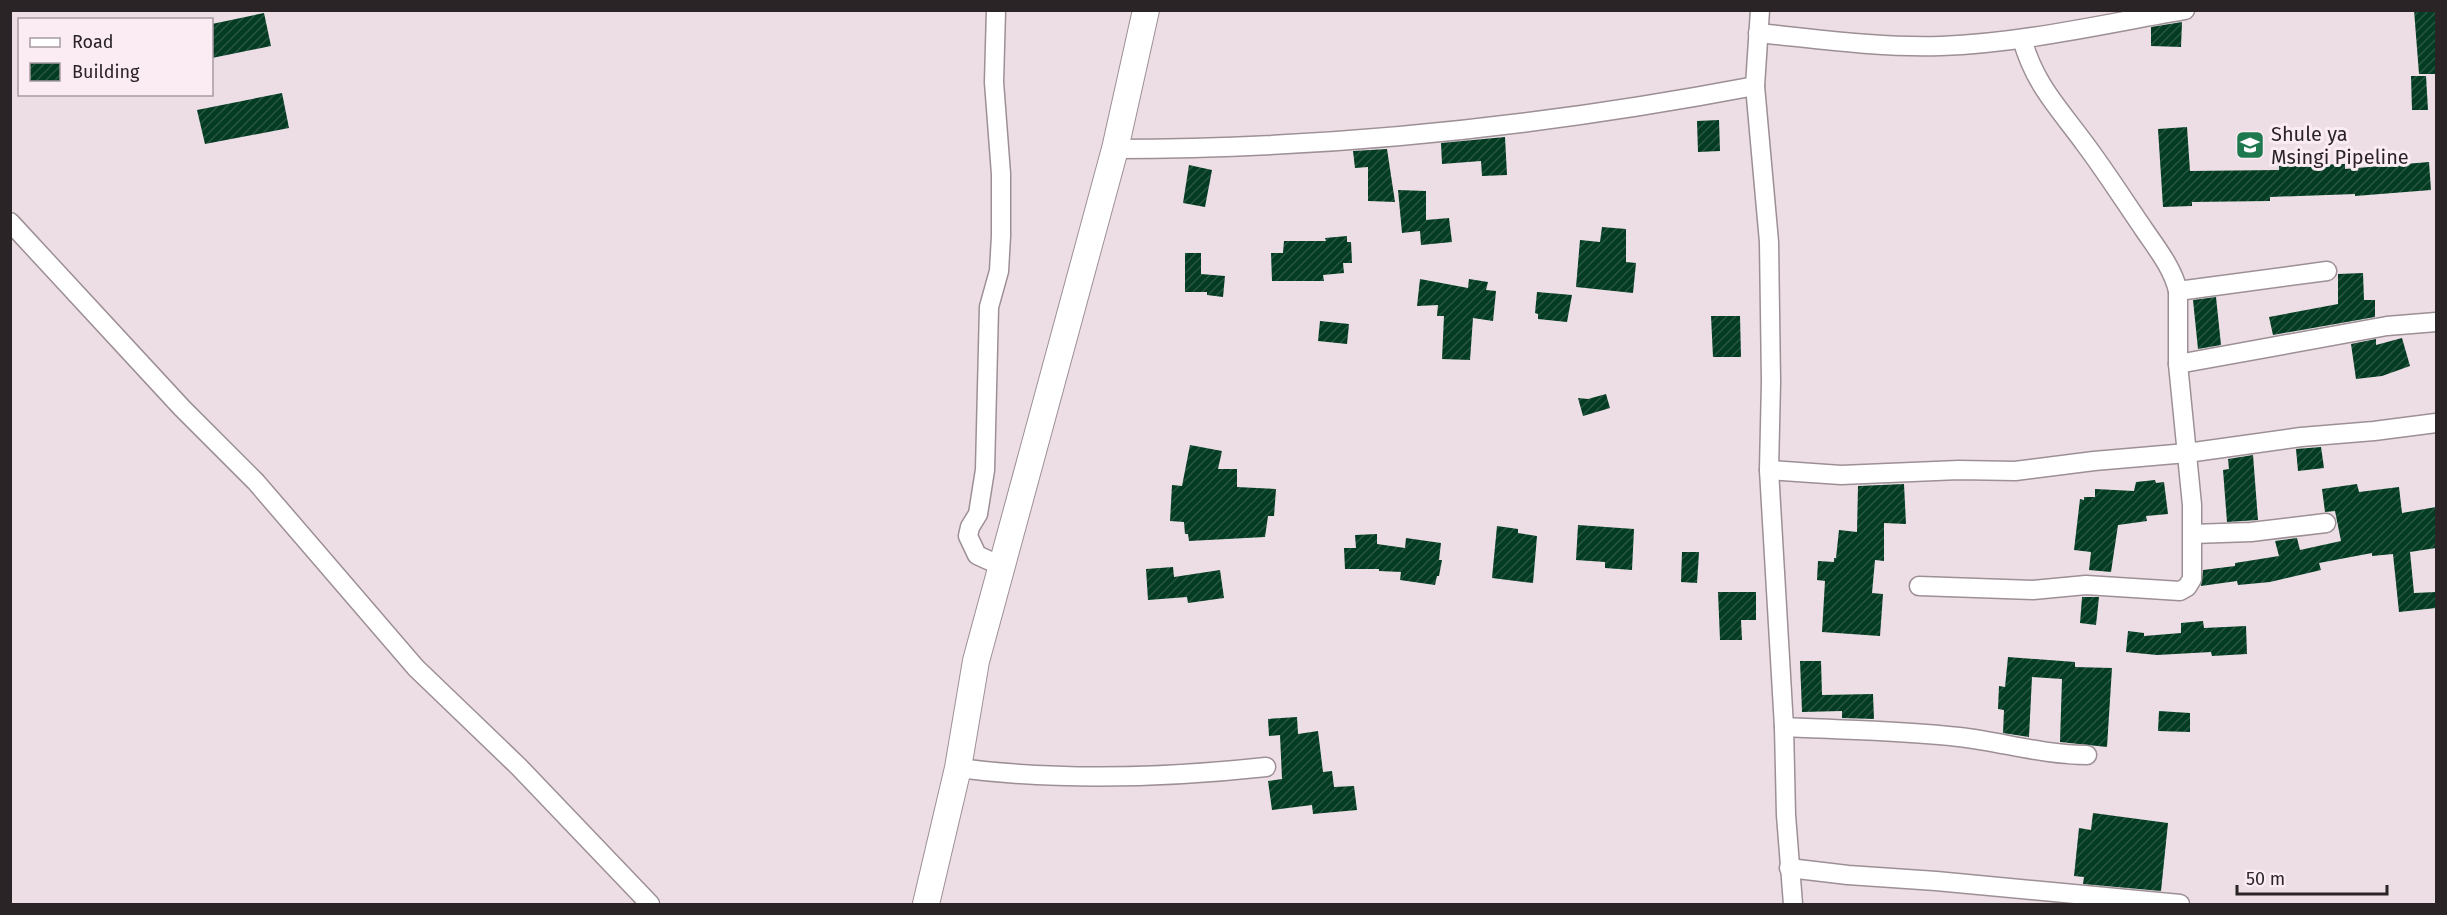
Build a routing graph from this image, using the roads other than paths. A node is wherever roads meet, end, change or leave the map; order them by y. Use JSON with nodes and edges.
{"nodes":[{"id":1,"x":996,"y":10,"type":"edge"},
{"id":2,"x":1146,"y":10,"type":"edge"},
{"id":3,"x":1760,"y":10,"type":"edge"},
{"id":4,"x":2186,"y":10,"type":"edge"},
{"id":5,"x":1758,"y":33,"type":"junction"},
{"id":6,"x":2022,"y":39,"type":"junction"},
{"id":7,"x":1755,"y":86,"type":"junction"},
{"id":8,"x":1115,"y":149,"type":"junction"},
{"id":9,"x":10,"y":222,"type":"edge"},
{"id":10,"x":2327,"y":271,"type":"dead end"},
{"id":11,"x":2178,"y":291,"type":"junction"},
{"id":12,"x":2436,"y":322,"type":"edge"},
{"id":13,"x":2178,"y":364,"type":"junction"},
{"id":14,"x":2436,"y":423,"type":"edge"},
{"id":15,"x":2187,"y":453,"type":"junction"},
{"id":16,"x":1768,"y":470,"type":"junction"},
{"id":17,"x":2326,"y":523,"type":"dead end"},
{"id":18,"x":2193,"y":534,"type":"junction"},
{"id":19,"x":1000,"y":566,"type":"junction"},
{"id":20,"x":1918,"y":586,"type":"dead end"},
{"id":21,"x":1784,"y":728,"type":"junction"},
{"id":22,"x":2087,"y":755,"type":"dead end"},
{"id":23,"x":1266,"y":767,"type":"dead end"},
{"id":24,"x":958,"y":768,"type":"junction"},
{"id":25,"x":1789,"y":868,"type":"junction"},
{"id":26,"x":650,"y":904,"type":"edge"},
{"id":27,"x":926,"y":904,"type":"edge"},
{"id":28,"x":1793,"y":904,"type":"edge"},
{"id":29,"x":2180,"y":904,"type":"edge"}],
"edges":[{"from":1,"to":19,"type":"street"},
{"from":2,"to":8,"type":"main road"},
{"from":3,"to":5,"type":"street"},
{"from":4,"to":6,"type":"street"},
{"from":5,"to":6,"type":"street"},
{"from":5,"to":7,"type":"street"},
{"from":6,"to":11,"type":"street"},
{"from":7,"to":8,"type":"street"},
{"from":7,"to":16,"type":"street"},
{"from":8,"to":19,"type":"main road"},
{"from":9,"to":26,"type":"street"},
{"from":10,"to":11,"type":"street"},
{"from":11,"to":13,"type":"street"},
{"from":12,"to":13,"type":"street"},
{"from":13,"to":15,"type":"street"},
{"from":14,"to":15,"type":"street"},
{"from":15,"to":16,"type":"street"},
{"from":15,"to":18,"type":"street"},
{"from":16,"to":21,"type":"street"},
{"from":17,"to":18,"type":"street"},
{"from":18,"to":20,"type":"street"},
{"from":19,"to":24,"type":"main road"},
{"from":21,"to":22,"type":"street"},
{"from":21,"to":25,"type":"street"},
{"from":23,"to":24,"type":"street"},
{"from":24,"to":27,"type":"main road"},
{"from":25,"to":28,"type":"street"},
{"from":25,"to":29,"type":"street"}]}
